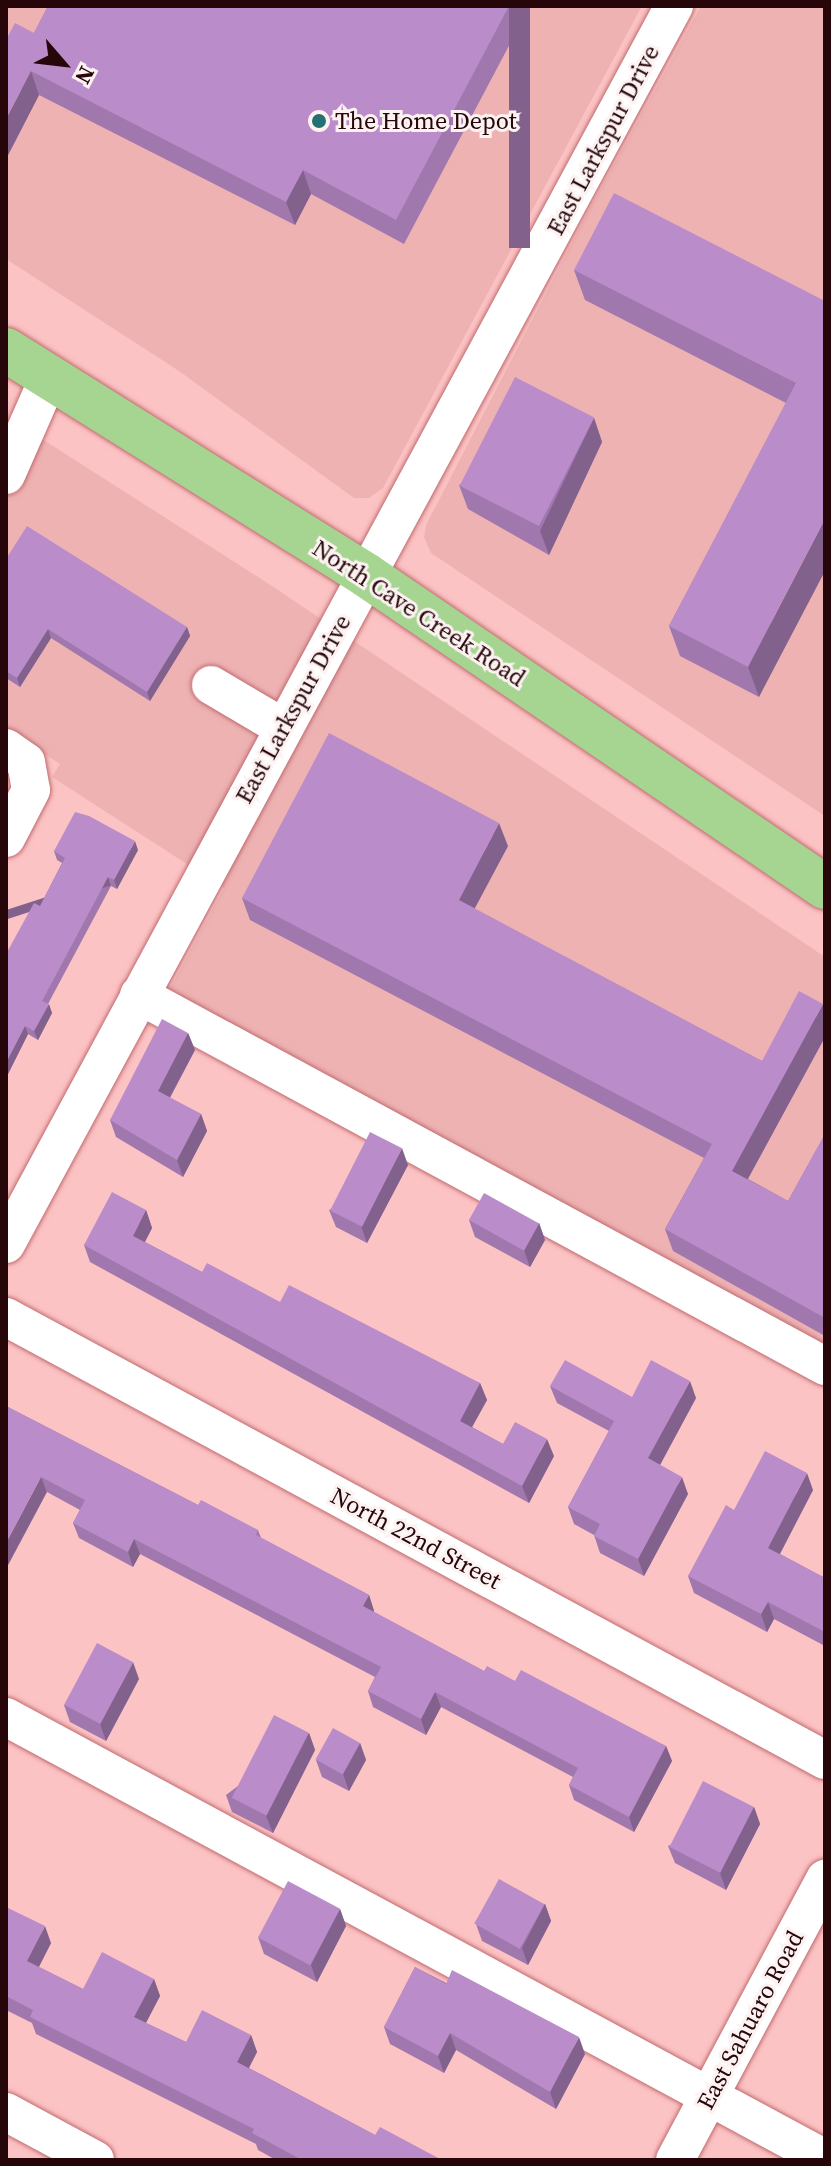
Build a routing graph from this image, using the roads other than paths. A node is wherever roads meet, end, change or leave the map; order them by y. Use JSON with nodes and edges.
{"nodes":[{"id":1,"x":674,"y":6,"type":"edge"},
{"id":2,"x":6,"y":350,"type":"edge"},
{"id":3,"x":49,"y":377,"type":"junction"},
{"id":4,"x":6,"y":415,"type":"edge"},
{"id":5,"x":6,"y":475,"type":"edge"},
{"id":6,"x":366,"y":575,"type":"junction"},
{"id":7,"x":211,"y":685,"type":"dead end"},
{"id":8,"x":282,"y":727,"type":"junction"},
{"id":9,"x":6,"y":748,"type":"edge"},
{"id":10,"x":6,"y":838,"type":"edge"},
{"id":11,"x":825,"y":887,"type":"edge"},
{"id":12,"x":139,"y":995,"type":"junction"},
{"id":13,"x":6,"y":1244,"type":"edge"},
{"id":14,"x":6,"y":1317,"type":"edge"},
{"id":15,"x":825,"y":1366,"type":"edge"},
{"id":16,"x":6,"y":1717,"type":"edge"},
{"id":17,"x":825,"y":1760,"type":"edge"},
{"id":18,"x":825,"y":1879,"type":"edge"},
{"id":19,"x":709,"y":2097,"type":"junction"},
{"id":20,"x":6,"y":2112,"type":"edge"},
{"id":21,"x":825,"y":2159,"type":"edge"},
{"id":22,"x":95,"y":2160,"type":"edge"},
{"id":23,"x":675,"y":2160,"type":"edge"}],
"edges":[{"from":1,"to":6,"type":"street","name":"East Larkspur Drive"},
{"from":2,"to":3,"type":"main road","name":"North Cave Creek Road"},
{"from":3,"to":4,"type":"street"},
{"from":3,"to":5,"type":"street"},
{"from":3,"to":6,"type":"main road","name":"North Cave Creek Road"},
{"from":6,"to":8,"type":"street","name":"East Larkspur Drive"},
{"from":6,"to":11,"type":"main road","name":"North Cave Creek Road"},
{"from":7,"to":8,"type":"street"},
{"from":8,"to":12,"type":"street","name":"East Larkspur Drive"},
{"from":9,"to":10,"type":"street"},
{"from":12,"to":13,"type":"street","name":"East Larkspur Drive"},
{"from":12,"to":15,"type":"street"},
{"from":14,"to":17,"type":"street","name":"North 22nd Street"},
{"from":16,"to":19,"type":"street"},
{"from":18,"to":19,"type":"street","name":"East Sahuaro Road"},
{"from":19,"to":21,"type":"street"},
{"from":19,"to":23,"type":"street","name":"East Sahuaro Road"},
{"from":20,"to":22,"type":"street"}]}
